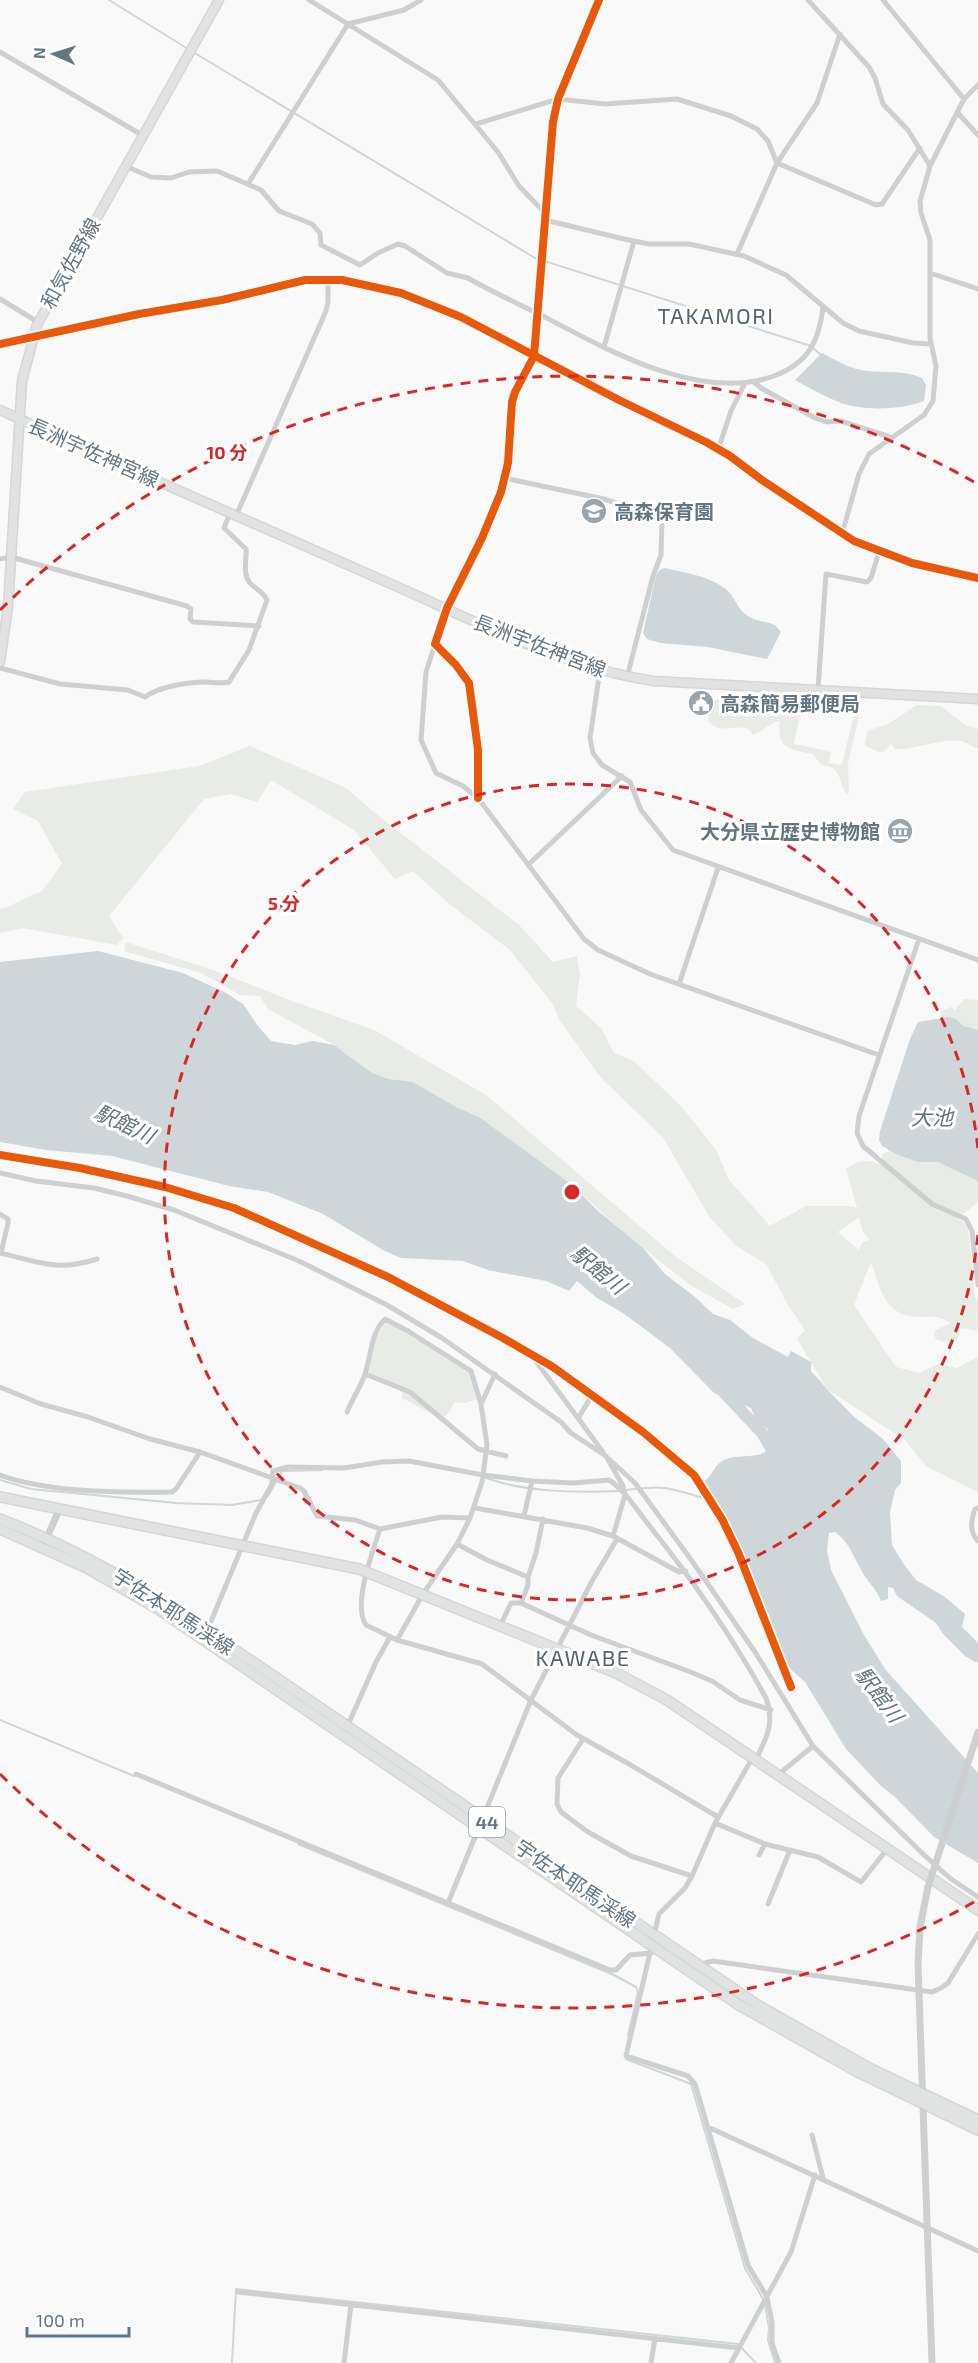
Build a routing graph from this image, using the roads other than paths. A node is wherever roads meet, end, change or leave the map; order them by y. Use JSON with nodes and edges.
{"nodes":[{"id":1,"x":219,"y":0,"type":"edge"},
{"id":2,"x":309,"y":0,"type":"edge"},
{"id":3,"x":421,"y":0,"type":"edge"},
{"id":4,"x":599,"y":0,"type":"edge"},
{"id":5,"x":808,"y":0,"type":"edge"},
{"id":6,"x":883,"y":0,"type":"edge"},
{"id":7,"x":348,"y":24,"type":"junction"},
{"id":8,"x":840,"y":34,"type":"junction"},
{"id":9,"x":0,"y":52,"type":"edge"},
{"id":10,"x":978,"y":86,"type":"edge"},
{"id":11,"x":558,"y":99,"type":"junction"},
{"id":12,"x":964,"y":99,"type":"junction"},
{"id":13,"x":957,"y":112,"type":"junction"},
{"id":14,"x":476,"y":124,"type":"junction"},
{"id":15,"x":142,"y":135,"type":"junction"},
{"id":16,"x":978,"y":135,"type":"edge"},
{"id":17,"x":920,"y":148,"type":"junction"},
{"id":18,"x":777,"y":163,"type":"junction"},
{"id":19,"x":125,"y":166,"type":"junction"},
{"id":20,"x":930,"y":166,"type":"junction"},
{"id":21,"x":248,"y":184,"type":"junction"},
{"id":22,"x":546,"y":217,"type":"junction"},
{"id":23,"x":634,"y":241,"type":"junction"},
{"id":24,"x":737,"y":254,"type":"junction"},
{"id":25,"x":930,"y":273,"type":"junction"},
{"id":26,"x":328,"y":279,"type":"junction"},
{"id":27,"x":978,"y":289,"type":"edge"},
{"id":28,"x":0,"y":299,"type":"edge"},
{"id":29,"x":823,"y":307,"type":"junction"},
{"id":30,"x":538,"y":314,"type":"junction"},
{"id":31,"x":38,"y":322,"type":"junction"},
{"id":32,"x":33,"y":337,"type":"junction"},
{"id":33,"x":0,"y":344,"type":"edge"},
{"id":34,"x":931,"y":344,"type":"junction"},
{"id":35,"x":604,"y":347,"type":"junction"},
{"id":36,"x":534,"y":356,"type":"junction"},
{"id":37,"x":754,"y":382,"type":"junction"},
{"id":38,"x":745,"y":383,"type":"junction"},
{"id":39,"x":0,"y":410,"type":"edge"},
{"id":40,"x":19,"y":419,"type":"junction"},
{"id":41,"x":890,"y":437,"type":"junction"},
{"id":42,"x":718,"y":450,"type":"junction"},
{"id":43,"x":504,"y":478,"type":"junction"},
{"id":44,"x":233,"y":514,"type":"junction"},
{"id":45,"x":842,"y":534,"type":"junction"},
{"id":46,"x":879,"y":552,"type":"junction"},
{"id":47,"x":11,"y":558,"type":"junction"},
{"id":48,"x":0,"y":559,"type":"edge"},
{"id":49,"x":978,"y":578,"type":"edge"},
{"id":50,"x":447,"y":608,"type":"junction"},
{"id":51,"x":259,"y":626,"type":"junction"},
{"id":52,"x":435,"y":644,"type":"junction"},
{"id":53,"x":0,"y":662,"type":"edge"},
{"id":54,"x":0,"y":668,"type":"edge"},
{"id":55,"x":600,"y":670,"type":"junction"},
{"id":56,"x":627,"y":677,"type":"junction"},
{"id":57,"x":818,"y":689,"type":"junction"},
{"id":58,"x":978,"y":699,"type":"edge"},
{"id":59,"x":622,"y":776,"type":"junction"},
{"id":60,"x":478,"y":798,"type":"junction"},
{"id":61,"x":528,"y":865,"type":"junction"},
{"id":62,"x":718,"y":868,"type":"junction"},
{"id":63,"x":919,"y":939,"type":"junction"},
{"id":64,"x":978,"y":960,"type":"edge"},
{"id":65,"x":679,"y":984,"type":"junction"},
{"id":66,"x":879,"y":1055,"type":"junction"},
{"id":67,"x":0,"y":1155,"type":"edge"},
{"id":68,"x":0,"y":1173,"type":"edge"},
{"id":69,"x":0,"y":1214,"type":"edge"},
{"id":70,"x":1,"y":1253,"type":"edge"},
{"id":71,"x":97,"y":1259,"type":"dead end"},
{"id":72,"x":978,"y":1285,"type":"edge"},
{"id":73,"x":530,"y":1354,"type":"junction"},
{"id":74,"x":365,"y":1374,"type":"junction"},
{"id":75,"x":495,"y":1374,"type":"junction"},
{"id":76,"x":0,"y":1387,"type":"edge"},
{"id":77,"x":592,"y":1395,"type":"junction"},
{"id":78,"x":481,"y":1404,"type":"junction"},
{"id":79,"x":347,"y":1412,"type":"dead end"},
{"id":80,"x":579,"y":1417,"type":"junction"},
{"id":81,"x":200,"y":1452,"type":"junction"},
{"id":82,"x":487,"y":1453,"type":"junction"},
{"id":83,"x":506,"y":1456,"type":"dead end"},
{"id":84,"x":606,"y":1456,"type":"junction"},
{"id":85,"x":0,"y":1475,"type":"edge"},
{"id":86,"x":483,"y":1475,"type":"junction"},
{"id":87,"x":273,"y":1479,"type":"junction"},
{"id":88,"x":532,"y":1481,"type":"junction"},
{"id":89,"x":625,"y":1495,"type":"junction"},
{"id":90,"x":0,"y":1497,"type":"edge"},
{"id":91,"x":60,"y":1508,"type":"junction"},
{"id":92,"x":475,"y":1508,"type":"junction"},
{"id":93,"x":978,"y":1508,"type":"edge"},
{"id":94,"x":524,"y":1516,"type":"junction"},
{"id":95,"x":470,"y":1518,"type":"junction"},
{"id":96,"x":0,"y":1519,"type":"edge"},
{"id":97,"x":543,"y":1519,"type":"junction"},
{"id":98,"x":0,"y":1529,"type":"edge"},
{"id":99,"x":380,"y":1529,"type":"junction"},
{"id":100,"x":615,"y":1537,"type":"junction"},
{"id":101,"x":978,"y":1541,"type":"edge"},
{"id":102,"x":45,"y":1542,"type":"junction"},
{"id":103,"x":457,"y":1544,"type":"junction"},
{"id":104,"x":242,"y":1545,"type":"junction"},
{"id":105,"x":365,"y":1571,"type":"junction"},
{"id":106,"x":686,"y":1571,"type":"junction"},
{"id":107,"x":528,"y":1576,"type":"junction"},
{"id":108,"x":423,"y":1594,"type":"junction"},
{"id":109,"x":521,"y":1603,"type":"junction"},
{"id":110,"x":570,"y":1625,"type":"junction"},
{"id":111,"x":500,"y":1626,"type":"junction"},
{"id":112,"x":207,"y":1631,"type":"junction"},
{"id":113,"x":390,"y":1637,"type":"junction"},
{"id":114,"x":397,"y":1640,"type":"junction"},
{"id":115,"x":557,"y":1649,"type":"junction"},
{"id":116,"x":791,"y":1687,"type":"dead end"},
{"id":117,"x":531,"y":1700,"type":"junction"},
{"id":118,"x":771,"y":1710,"type":"junction"},
{"id":119,"x":344,"y":1730,"type":"junction"},
{"id":120,"x":978,"y":1732,"type":"edge"},
{"id":121,"x":583,"y":1739,"type":"junction"},
{"id":122,"x":813,"y":1746,"type":"junction"},
{"id":123,"x":755,"y":1758,"type":"junction"},
{"id":124,"x":136,"y":1774,"type":"dead end"},
{"id":125,"x":779,"y":1774,"type":"junction"},
{"id":126,"x":718,"y":1816,"type":"junction"},
{"id":127,"x":715,"y":1823,"type":"junction"},
{"id":128,"x":481,"y":1824,"type":"junction"},
{"id":129,"x":765,"y":1844,"type":"junction"},
{"id":130,"x":888,"y":1848,"type":"junction"},
{"id":131,"x":790,"y":1850,"type":"junction"},
{"id":132,"x":759,"y":1855,"type":"dead end"},
{"id":133,"x":692,"y":1876,"type":"junction"},
{"id":134,"x":978,"y":1897,"type":"edge"},
{"id":135,"x":448,"y":1903,"type":"junction"},
{"id":136,"x":768,"y":1904,"type":"dead end"},
{"id":137,"x":978,"y":1910,"type":"edge"},
{"id":138,"x":978,"y":1934,"type":"edge"},
{"id":139,"x":653,"y":1945,"type":"junction"},
{"id":140,"x":698,"y":1972,"type":"junction"},
{"id":141,"x":918,"y":1989,"type":"junction"},
{"id":142,"x":923,"y":2099,"type":"junction"},
{"id":143,"x":978,"y":2120,"type":"edge"},
{"id":144,"x":708,"y":2127,"type":"junction"},
{"id":145,"x":978,"y":2130,"type":"edge"},
{"id":146,"x":812,"y":2135,"type":"dead end"},
{"id":147,"x":815,"y":2175,"type":"junction"},
{"id":148,"x":823,"y":2178,"type":"junction"},
{"id":149,"x":927,"y":2228,"type":"junction"},
{"id":150,"x":978,"y":2251,"type":"edge"},
{"id":151,"x":238,"y":2292,"type":"dead end"},
{"id":152,"x":766,"y":2297,"type":"junction"},
{"id":153,"x":351,"y":2304,"type":"junction"},
{"id":154,"x":655,"y":2338,"type":"junction"},
{"id":155,"x":739,"y":2348,"type":"junction"},
{"id":156,"x":344,"y":2363,"type":"edge"},
{"id":157,"x":651,"y":2363,"type":"edge"},
{"id":158,"x":731,"y":2363,"type":"edge"},
{"id":159,"x":779,"y":2363,"type":"edge"},
{"id":160,"x":932,"y":2363,"type":"edge"}],
"edges":[{"from":1,"to":15,"type":"main road","name":"和気佐野線"},
{"from":2,"to":7,"type":"street"},
{"from":3,"to":7,"type":"street"},
{"from":4,"to":11,"type":"street"},
{"from":5,"to":8,"type":"street"},
{"from":6,"to":12,"type":"street"},
{"from":7,"to":14,"type":"street"},
{"from":7,"to":21,"type":"street"},
{"from":8,"to":17,"type":"street"},
{"from":8,"to":18,"type":"street"},
{"from":9,"to":15,"type":"street"},
{"from":10,"to":12,"type":"street"},
{"from":11,"to":14,"type":"street"},
{"from":11,"to":18,"type":"street"},
{"from":11,"to":22,"type":"street"},
{"from":12,"to":13,"type":"street"},
{"from":13,"to":16,"type":"street"},
{"from":13,"to":20,"type":"street"},
{"from":14,"to":22,"type":"street"},
{"from":15,"to":19,"type":"main road","name":"和気佐野線"},
{"from":17,"to":18,"type":"street"},
{"from":17,"to":20,"type":"street"},
{"from":18,"to":24,"type":"street"},
{"from":19,"to":21,"type":"street"},
{"from":19,"to":31,"type":"main road","name":"和気佐野線"},
{"from":20,"to":25,"type":"street"},
{"from":21,"to":30,"type":"street"},
{"from":22,"to":23,"type":"street"},
{"from":22,"to":30,"type":"street"},
{"from":23,"to":24,"type":"street"},
{"from":23,"to":35,"type":"street"},
{"from":24,"to":29,"type":"street"},
{"from":25,"to":27,"type":"street"},
{"from":25,"to":34,"type":"street"},
{"from":26,"to":32,"type":"street"},
{"from":26,"to":36,"type":"street"},
{"from":26,"to":44,"type":"street"},
{"from":28,"to":31,"type":"street"},
{"from":29,"to":34,"type":"street"},
{"from":29,"to":37,"type":"street"},
{"from":30,"to":35,"type":"street"},
{"from":30,"to":36,"type":"street"},
{"from":31,"to":32,"type":"main road","name":"和気佐野線"},
{"from":32,"to":33,"type":"street"},
{"from":32,"to":40,"type":"main road","name":"和気佐野線"},
{"from":34,"to":41,"type":"street"},
{"from":35,"to":38,"type":"street"},
{"from":36,"to":42,"type":"street"},
{"from":36,"to":43,"type":"street"},
{"from":37,"to":38,"type":"street"},
{"from":37,"to":41,"type":"street"},
{"from":38,"to":42,"type":"street"},
{"from":39,"to":40,"type":"main road","name":"長洲宇佐神宮線"},
{"from":40,"to":44,"type":"main road","name":"長洲宇佐神宮線"},
{"from":40,"to":47,"type":"main road","name":"和気佐野線"},
{"from":41,"to":45,"type":"street"},
{"from":42,"to":45,"type":"street"},
{"from":43,"to":50,"type":"street"},
{"from":43,"to":56,"type":"street"},
{"from":44,"to":50,"type":"main road","name":"長洲宇佐神宮線"},
{"from":44,"to":51,"type":"street"},
{"from":45,"to":46,"type":"street"},
{"from":46,"to":49,"type":"street"},
{"from":46,"to":57,"type":"street"},
{"from":47,"to":48,"type":"street"},
{"from":47,"to":51,"type":"street"},
{"from":47,"to":53,"type":"main road","name":"和気佐野線"},
{"from":50,"to":52,"type":"street"},
{"from":50,"to":55,"type":"main road","name":"長洲宇佐神宮線"},
{"from":51,"to":54,"type":"street"},
{"from":52,"to":60,"type":"street"},
{"from":52,"to":60,"type":"street"},
{"from":55,"to":56,"type":"main road","name":"長洲宇佐神宮線"},
{"from":55,"to":59,"type":"street"},
{"from":56,"to":57,"type":"main road","name":"長洲宇佐神宮線"},
{"from":57,"to":58,"type":"main road","name":"長洲宇佐神宮線"},
{"from":59,"to":61,"type":"street"},
{"from":59,"to":62,"type":"street"},
{"from":60,"to":61,"type":"street"},
{"from":61,"to":65,"type":"street"},
{"from":62,"to":63,"type":"street"},
{"from":62,"to":65,"type":"street"},
{"from":63,"to":64,"type":"street"},
{"from":63,"to":66,"type":"street"},
{"from":65,"to":66,"type":"street"},
{"from":66,"to":72,"type":"street"},
{"from":67,"to":73,"type":"street"},
{"from":68,"to":75,"type":"street"},
{"from":69,"to":70,"type":"street"},
{"from":70,"to":71,"type":"street"},
{"from":73,"to":77,"type":"street"},
{"from":73,"to":80,"type":"street"},
{"from":74,"to":78,"type":"street"},
{"from":74,"to":79,"type":"street"},
{"from":74,"to":82,"type":"street"},
{"from":75,"to":78,"type":"street"},
{"from":75,"to":84,"type":"street"},
{"from":76,"to":81,"type":"street"},
{"from":77,"to":80,"type":"street"},
{"from":77,"to":116,"type":"street"},
{"from":78,"to":82,"type":"street"},
{"from":80,"to":84,"type":"street"},
{"from":81,"to":85,"type":"street"},
{"from":81,"to":87,"type":"street"},
{"from":82,"to":83,"type":"street"},
{"from":82,"to":86,"type":"street"},
{"from":84,"to":89,"type":"street"},
{"from":84,"to":122,"type":"street"},
{"from":86,"to":87,"type":"street"},
{"from":86,"to":88,"type":"street"},
{"from":86,"to":92,"type":"street"},
{"from":87,"to":99,"type":"street"},
{"from":87,"to":104,"type":"street"},
{"from":88,"to":89,"type":"street"},
{"from":88,"to":94,"type":"street"},
{"from":89,"to":100,"type":"street"},
{"from":89,"to":106,"type":"street"},
{"from":90,"to":91,"type":"main road"},
{"from":91,"to":102,"type":"street"},
{"from":91,"to":104,"type":"main road"},
{"from":92,"to":94,"type":"street"},
{"from":92,"to":95,"type":"street"},
{"from":93,"to":101,"type":"street"},
{"from":94,"to":97,"type":"street"},
{"from":95,"to":99,"type":"street"},
{"from":95,"to":103,"type":"street"},
{"from":96,"to":102,"type":"main road","name":"宇佐本耶馬渓線","number":"44"},
{"from":97,"to":100,"type":"street"},
{"from":97,"to":107,"type":"street"},
{"from":98,"to":102,"type":"main road","name":"宇佐本耶馬渓線","number":"44"},
{"from":99,"to":105,"type":"street"},
{"from":100,"to":106,"type":"street"},
{"from":100,"to":110,"type":"street"},
{"from":102,"to":112,"type":"main road","name":"宇佐本耶馬渓線","number":"44"},
{"from":102,"to":119,"type":"main road","name":"宇佐本耶馬渓線","number":"44"},
{"from":103,"to":107,"type":"street"},
{"from":103,"to":108,"type":"street"},
{"from":104,"to":105,"type":"main road"},
{"from":104,"to":112,"type":"street"},
{"from":105,"to":108,"type":"main road"},
{"from":105,"to":113,"type":"street"},
{"from":106,"to":118,"type":"street"},
{"from":107,"to":109,"type":"street"},
{"from":108,"to":111,"type":"main road"},
{"from":108,"to":114,"type":"street"},
{"from":109,"to":110,"type":"street"},
{"from":109,"to":111,"type":"street"},
{"from":110,"to":115,"type":"street"},
{"from":110,"to":118,"type":"street"},
{"from":111,"to":115,"type":"main road"},
{"from":112,"to":119,"type":"main road","name":"宇佐本耶馬渓線","number":"44"},
{"from":113,"to":114,"type":"street"},
{"from":113,"to":119,"type":"street"},
{"from":114,"to":117,"type":"street"},
{"from":115,"to":117,"type":"street"},
{"from":115,"to":123,"type":"main road"},
{"from":117,"to":121,"type":"street"},
{"from":117,"to":128,"type":"street"},
{"from":118,"to":123,"type":"street"},
{"from":119,"to":128,"type":"main road","name":"宇佐本耶馬渓線","number":"44"},
{"from":120,"to":141,"type":"street","bridge":true},
{"from":121,"to":126,"type":"street"},
{"from":121,"to":133,"type":"street"},
{"from":122,"to":125,"type":"street"},
{"from":122,"to":134,"type":"street"},
{"from":123,"to":125,"type":"main road"},
{"from":123,"to":126,"type":"street"},
{"from":124,"to":135,"type":"street"},
{"from":125,"to":130,"type":"main road"},
{"from":126,"to":127,"type":"street"},
{"from":127,"to":129,"type":"street"},
{"from":127,"to":133,"type":"street"},
{"from":128,"to":135,"type":"street"},
{"from":128,"to":139,"type":"main road","name":"宇佐本耶馬渓線","number":"44"},
{"from":129,"to":131,"type":"street"},
{"from":129,"to":132,"type":"street"},
{"from":130,"to":131,"type":"street"},
{"from":130,"to":137,"type":"main road"},
{"from":131,"to":136,"type":"street"},
{"from":133,"to":139,"type":"street"},
{"from":135,"to":139,"type":"street"},
{"from":138,"to":141,"type":"street"},
{"from":139,"to":140,"type":"main road","name":"宇佐本耶馬渓線","number":"44"},
{"from":139,"to":144,"type":"street"},
{"from":140,"to":141,"type":"street"},
{"from":140,"to":142,"type":"main road","name":"宇佐本耶馬渓線","number":"44"},
{"from":141,"to":142,"type":"street"},
{"from":142,"to":143,"type":"main road","name":"宇佐本耶馬渓線","number":"44"},
{"from":142,"to":145,"type":"main road","name":"宇佐本耶馬渓線","number":"44"},
{"from":142,"to":149,"type":"street"},
{"from":144,"to":147,"type":"street"},
{"from":144,"to":152,"type":"street"},
{"from":146,"to":148,"type":"street"},
{"from":147,"to":148,"type":"street"},
{"from":147,"to":152,"type":"street"},
{"from":148,"to":149,"type":"street"},
{"from":149,"to":150,"type":"street"},
{"from":149,"to":160,"type":"street"},
{"from":151,"to":153,"type":"street"},
{"from":152,"to":155,"type":"street"},
{"from":152,"to":159,"type":"street"},
{"from":153,"to":154,"type":"street"},
{"from":153,"to":156,"type":"street"},
{"from":154,"to":155,"type":"street"},
{"from":154,"to":157,"type":"street"},
{"from":155,"to":158,"type":"street"}]}
